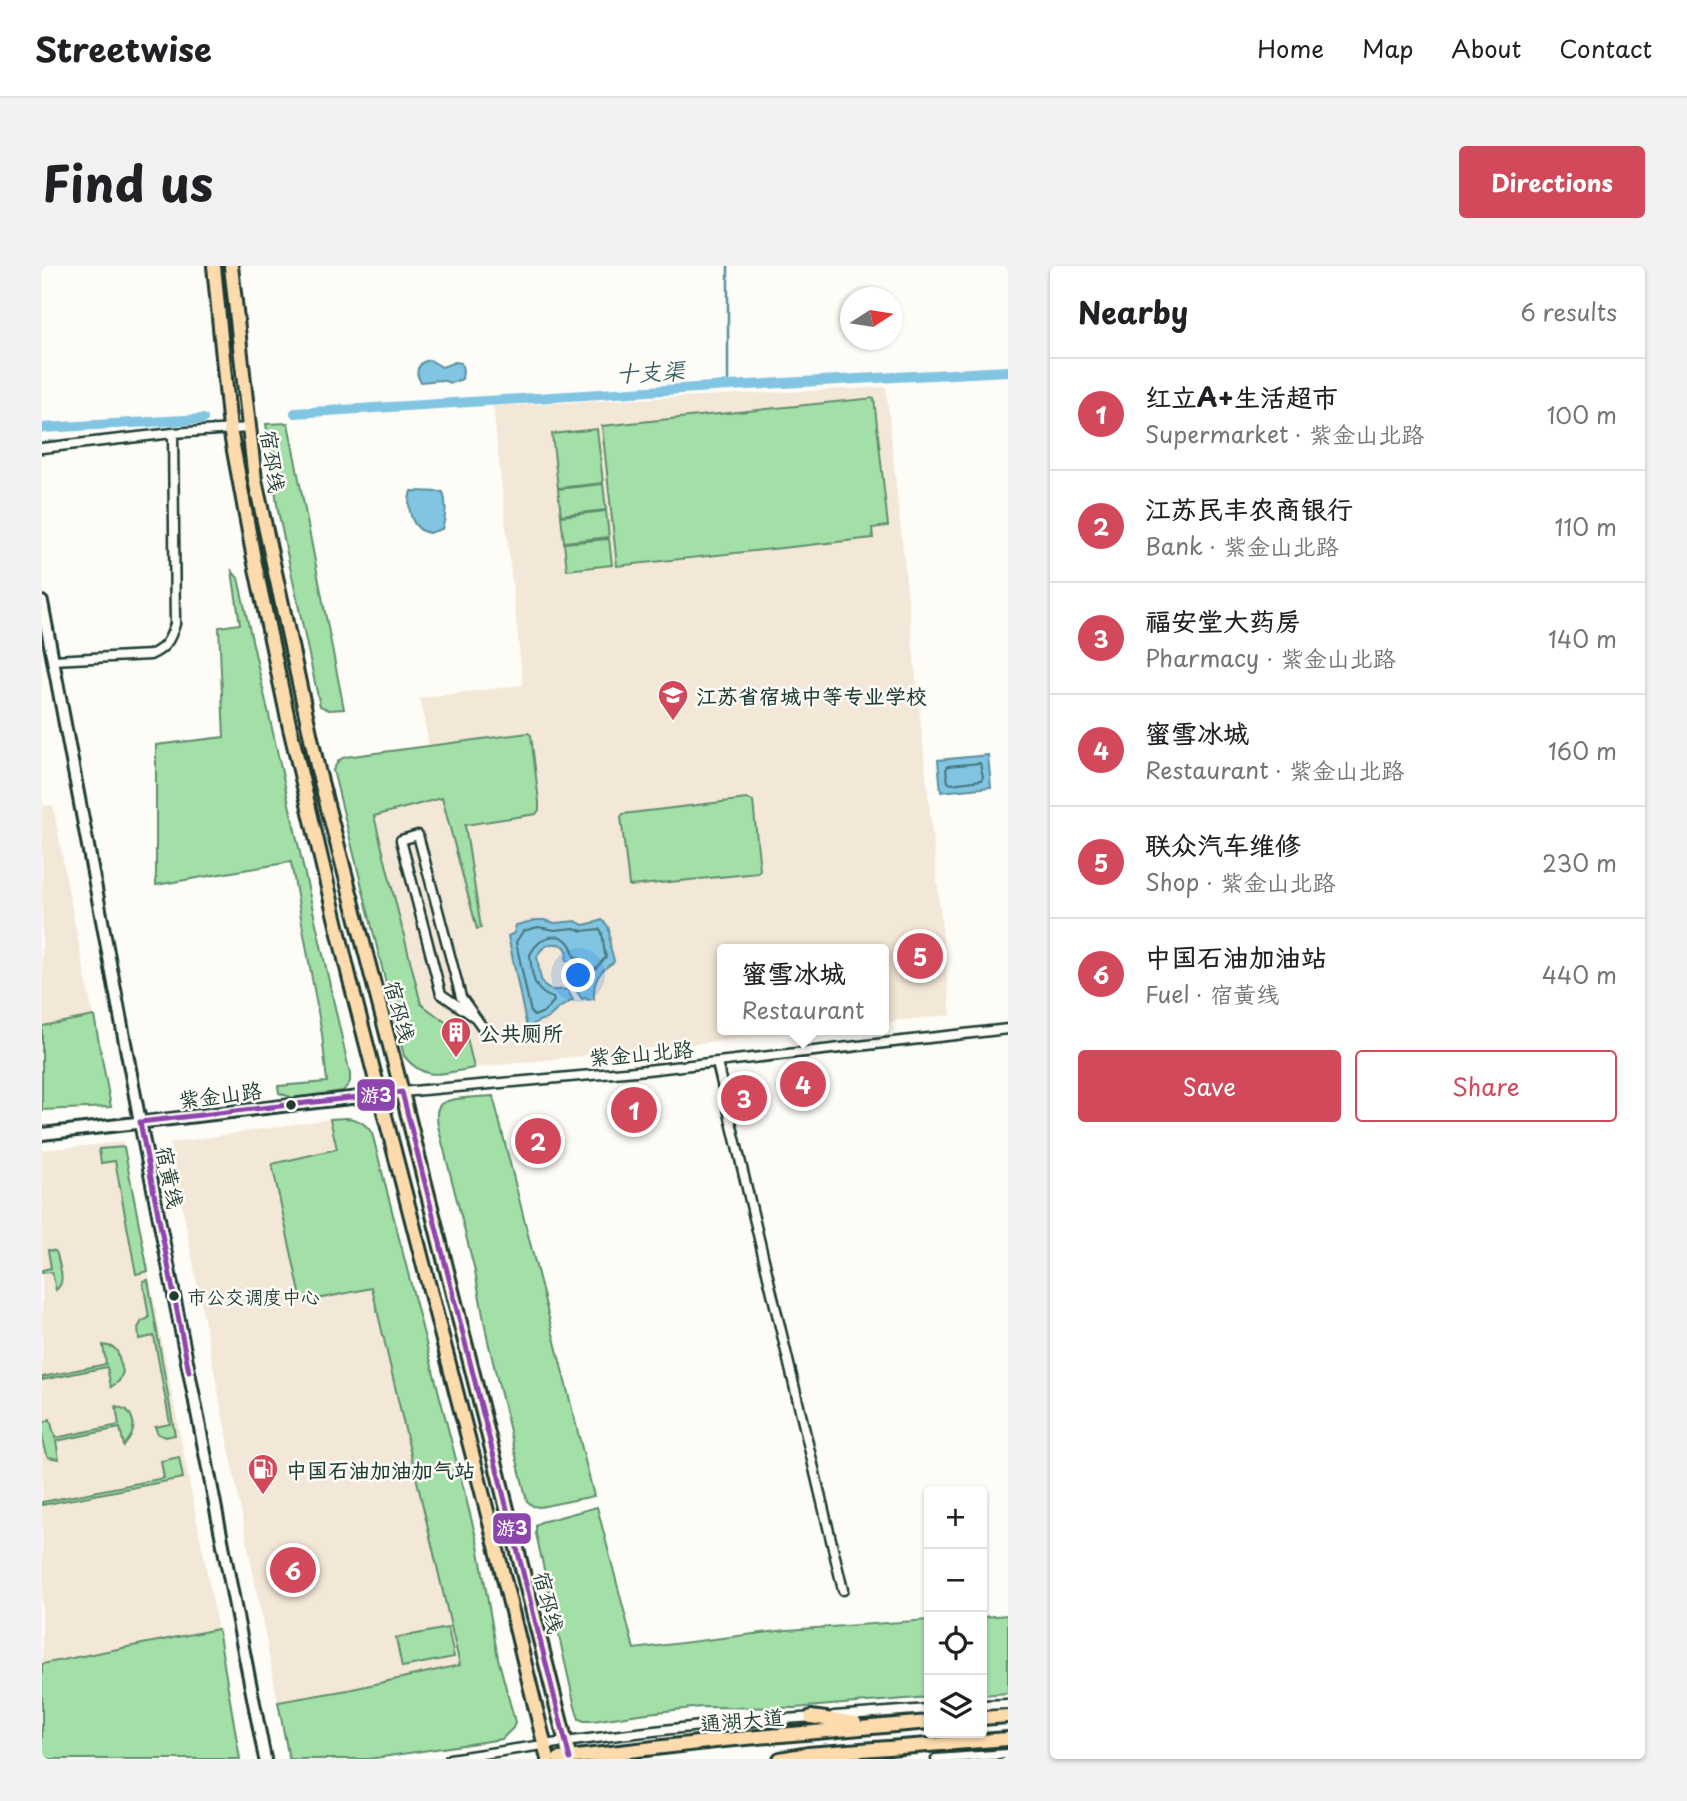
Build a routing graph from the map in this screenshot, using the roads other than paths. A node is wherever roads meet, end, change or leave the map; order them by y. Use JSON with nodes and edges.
{"nodes":[{"id":1,"x":214,"y":266,"type":"edge"},
{"id":2,"x":232,"y":266,"type":"edge"},
{"id":3,"x":249,"y":428,"type":"junction"},
{"id":4,"x":230,"y":429,"type":"junction"},
{"id":5,"x":173,"y":433,"type":"junction"},
{"id":6,"x":42,"y":448,"type":"edge"},
{"id":7,"x":42,"y":602,"type":"edge"},
{"id":8,"x":53,"y":660,"type":"junction"},
{"id":9,"x":476,"y":1018,"type":"junction"},
{"id":10,"x":1008,"y":1029,"type":"edge"},
{"id":11,"x":485,"y":1031,"type":"dead end"},
{"id":12,"x":717,"y":1063,"type":"junction"},
{"id":13,"x":402,"y":1092,"type":"junction"},
{"id":14,"x":380,"y":1095,"type":"junction"},
{"id":15,"x":140,"y":1122,"type":"junction"},
{"id":16,"x":42,"y":1133,"type":"edge"},
{"id":17,"x":843,"y":1590,"type":"dead end"},
{"id":18,"x":1008,"y":1704,"type":"edge"},
{"id":19,"x":987,"y":1705,"type":"edge"},
{"id":20,"x":924,"y":1709,"type":"edge"},
{"id":21,"x":1008,"y":1716,"type":"edge"},
{"id":22,"x":811,"y":1717,"type":"junction"},
{"id":23,"x":987,"y":1718,"type":"edge"},
{"id":24,"x":924,"y":1722,"type":"edge"},
{"id":25,"x":877,"y":1727,"type":"junction"},
{"id":26,"x":1008,"y":1739,"type":"edge"},
{"id":27,"x":566,"y":1743,"type":"junction"},
{"id":28,"x":544,"y":1745,"type":"junction"},
{"id":29,"x":1008,"y":1754,"type":"edge"},
{"id":30,"x":566,"y":1758,"type":"edge"},
{"id":31,"x":265,"y":1759,"type":"edge"},
{"id":32,"x":450,"y":1759,"type":"edge"},
{"id":33,"x":548,"y":1759,"type":"edge"},
{"id":34,"x":780,"y":1759,"type":"edge"},
{"id":35,"x":936,"y":1759,"type":"edge"}],
"edges":[{"from":1,"to":4,"type":"main road","name":"宿邳线"},
{"from":2,"to":3,"type":"main road","name":"宿邳线"},
{"from":3,"to":4,"type":"street"},
{"from":3,"to":13,"type":"main road","name":"宿邳线"},
{"from":4,"to":5,"type":"street"},
{"from":4,"to":14,"type":"main road","name":"宿邳线"},
{"from":5,"to":6,"type":"street"},
{"from":5,"to":8,"type":"street"},
{"from":7,"to":8,"type":"main road","name":"宿黄线"},
{"from":8,"to":15,"type":"main road","name":"宿黄线"},
{"from":9,"to":9,"type":"street"},
{"from":9,"to":11,"type":"street"},
{"from":10,"to":12,"type":"street","name":"紫金山北路"},
{"from":12,"to":13,"type":"street","name":"紫金山北路"},
{"from":12,"to":17,"type":"street"},
{"from":13,"to":14,"type":"main road","name":"紫金山路"},
{"from":13,"to":27,"type":"main road","name":"宿邳线"},
{"from":14,"to":15,"type":"main road","name":"紫金山路"},
{"from":14,"to":28,"type":"main road","name":"宿邳线"},
{"from":15,"to":16,"type":"main road","name":"紫金山路"},
{"from":15,"to":31,"type":"main road","name":"宿黄线"},
{"from":18,"to":19,"type":"street"},
{"from":20,"to":22,"type":"street"},
{"from":21,"to":23,"type":"main road"},
{"from":22,"to":25,"type":"main road"},
{"from":22,"to":27,"type":"street"},
{"from":24,"to":25,"type":"main road","name":"通湖大道"},
{"from":25,"to":30,"type":"main road","name":"通湖大道"},
{"from":26,"to":34,"type":"main road","name":"通湖大道"},
{"from":27,"to":28,"type":"street"},
{"from":27,"to":30,"type":"main road","name":"宿邳线"},
{"from":28,"to":32,"type":"street"},
{"from":28,"to":33,"type":"main road","name":"宿邳线"},
{"from":29,"to":35,"type":"street"}]}
